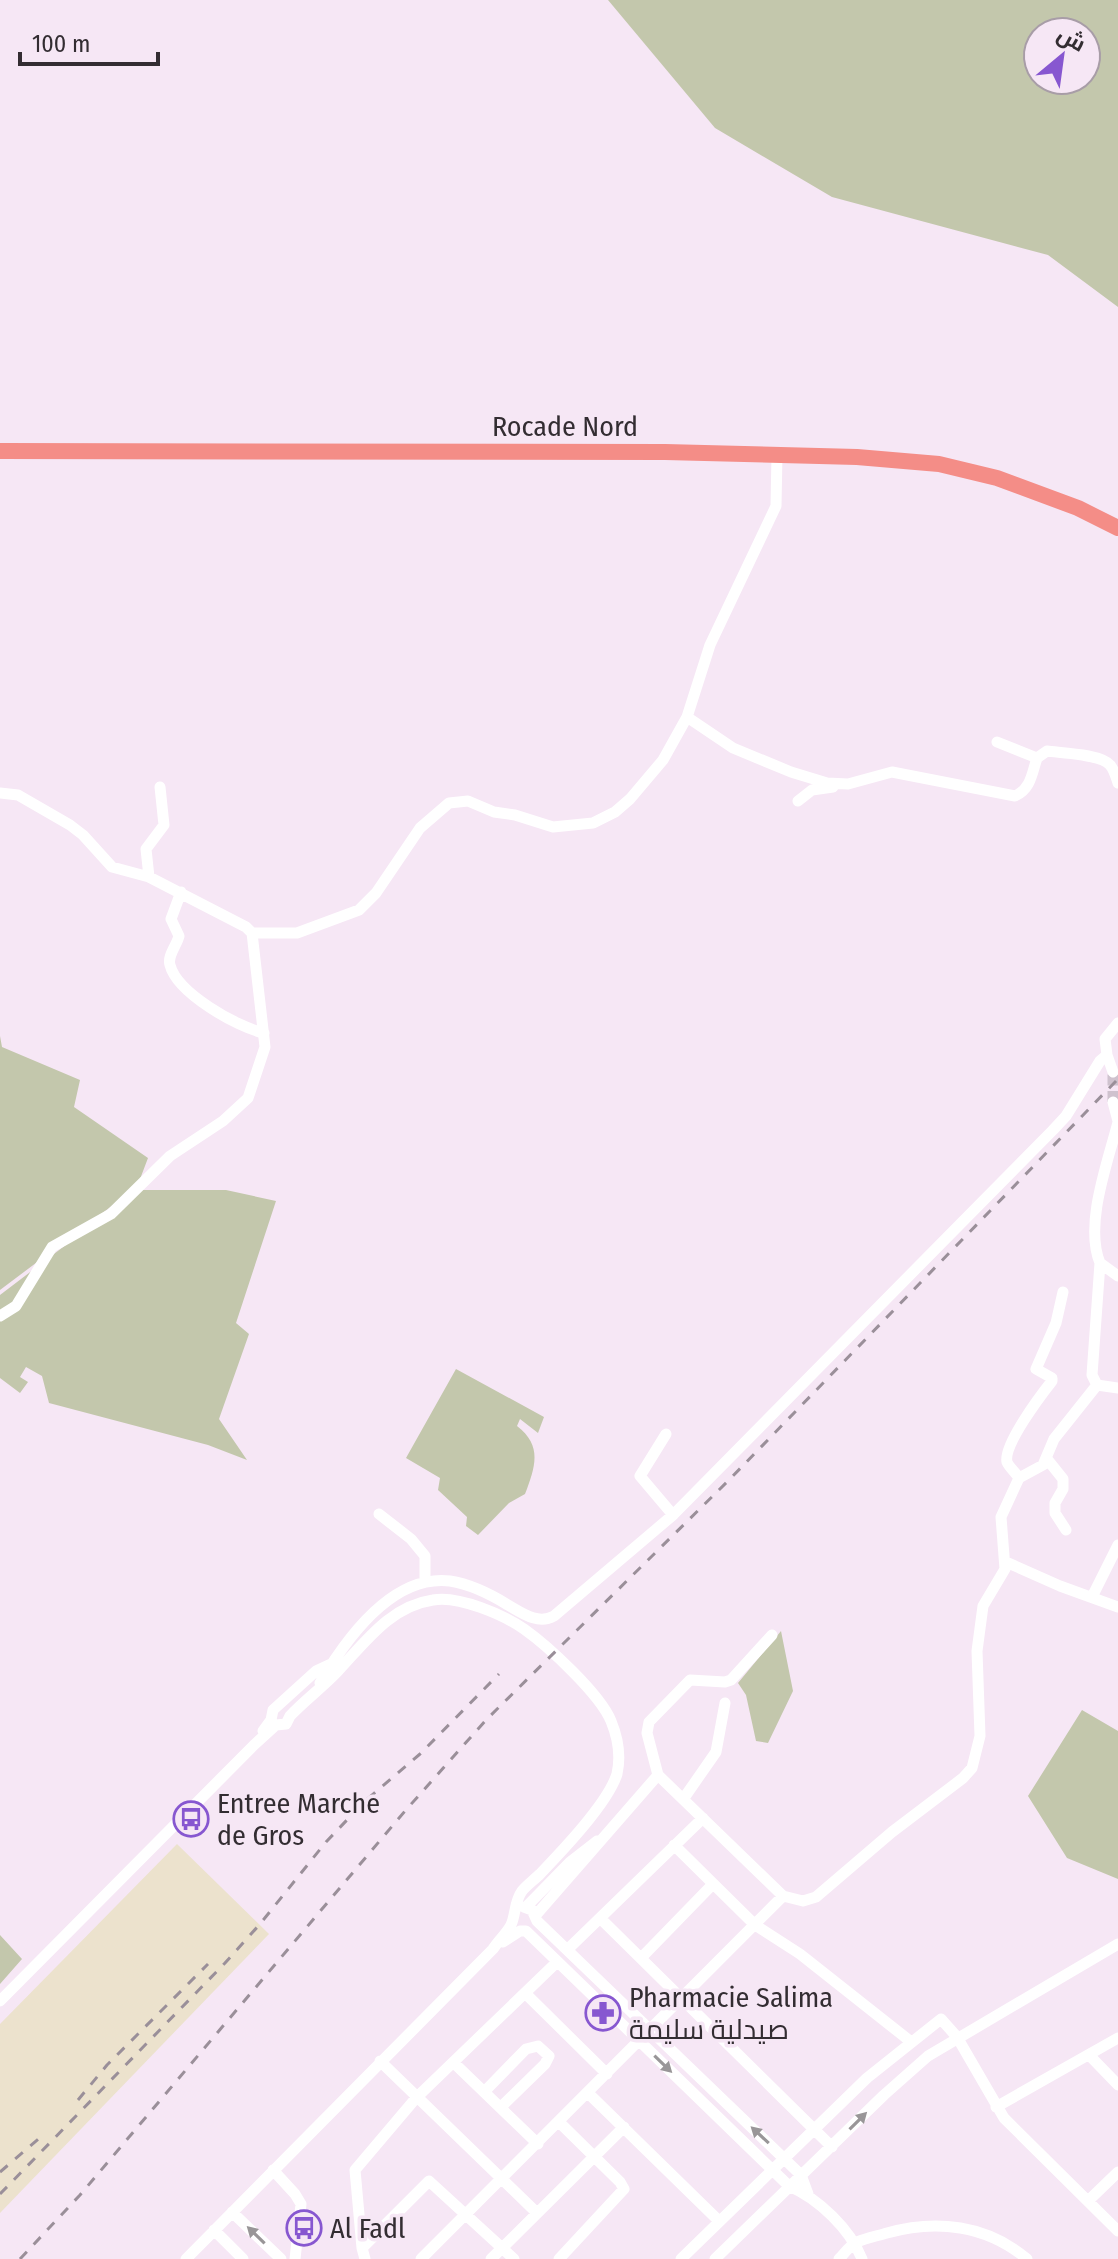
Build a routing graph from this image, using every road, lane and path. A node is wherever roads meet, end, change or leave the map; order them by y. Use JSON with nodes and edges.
{"nodes":[{"id":1,"x":0,"y":451,"type":"edge"},
{"id":2,"x":777,"y":454,"type":"junction"},
{"id":3,"x":1118,"y":528,"type":"edge"},
{"id":4,"x":687,"y":717,"type":"junction"},
{"id":5,"x":997,"y":742,"type":"dead end"},
{"id":6,"x":1037,"y":758,"type":"junction"},
{"id":7,"x":1118,"y":783,"type":"edge"},
{"id":8,"x":841,"y":784,"type":"junction"},
{"id":9,"x":160,"y":787,"type":"dead end"},
{"id":10,"x":0,"y":793,"type":"edge"},
{"id":11,"x":798,"y":801,"type":"dead end"},
{"id":12,"x":149,"y":877,"type":"junction"},
{"id":13,"x":181,"y":892,"type":"junction"},
{"id":14,"x":252,"y":933,"type":"junction"},
{"id":15,"x":1118,"y":1023,"type":"edge"},
{"id":16,"x":264,"y":1033,"type":"junction"},
{"id":17,"x":1107,"y":1055,"type":"junction"},
{"id":18,"x":1113,"y":1072,"type":"dead end"},
{"id":19,"x":1113,"y":1102,"type":"dead end"},
{"id":20,"x":1118,"y":1121,"type":"edge"},
{"id":21,"x":1100,"y":1263,"type":"junction"},
{"id":22,"x":1118,"y":1276,"type":"edge"},
{"id":23,"x":1063,"y":1292,"type":"dead end"},
{"id":24,"x":0,"y":1316,"type":"edge"},
{"id":25,"x":1097,"y":1385,"type":"junction"},
{"id":26,"x":1118,"y":1388,"type":"edge"},
{"id":27,"x":666,"y":1434,"type":"dead end"},
{"id":28,"x":1047,"y":1459,"type":"junction"},
{"id":29,"x":1019,"y":1478,"type":"junction"},
{"id":30,"x":379,"y":1514,"type":"dead end"},
{"id":31,"x":673,"y":1515,"type":"junction"},
{"id":32,"x":1066,"y":1530,"type":"dead end"},
{"id":33,"x":1118,"y":1545,"type":"edge"},
{"id":34,"x":1006,"y":1562,"type":"junction"},
{"id":35,"x":425,"y":1582,"type":"junction"},
{"id":36,"x":1092,"y":1597,"type":"junction"},
{"id":37,"x":1118,"y":1607,"type":"edge"},
{"id":38,"x":772,"y":1635,"type":"dead end"},
{"id":39,"x":353,"y":1654,"type":"junction"},
{"id":40,"x":331,"y":1664,"type":"junction"},
{"id":41,"x":315,"y":1691,"type":"junction"},
{"id":42,"x":725,"y":1703,"type":"dead end"},
{"id":43,"x":279,"y":1707,"type":"junction"},
{"id":44,"x":290,"y":1716,"type":"junction"},
{"id":45,"x":274,"y":1722,"type":"junction"},
{"id":46,"x":658,"y":1775,"type":"junction"},
{"id":47,"x":684,"y":1798,"type":"junction"},
{"id":48,"x":703,"y":1818,"type":"junction"},
{"id":49,"x":601,"y":1839,"type":"junction"},
{"id":50,"x":674,"y":1845,"type":"junction"},
{"id":51,"x":538,"y":1877,"type":"junction"},
{"id":52,"x":712,"y":1885,"type":"junction"},
{"id":53,"x":783,"y":1896,"type":"junction"},
{"id":54,"x":525,"y":1907,"type":"junction"},
{"id":55,"x":536,"y":1918,"type":"junction"},
{"id":56,"x":601,"y":1919,"type":"junction"},
{"id":57,"x":518,"y":1925,"type":"junction"},
{"id":58,"x":755,"y":1925,"type":"junction"},
{"id":59,"x":1118,"y":1944,"type":"edge"},
{"id":60,"x":567,"y":1950,"type":"junction"},
{"id":61,"x":642,"y":1957,"type":"junction"},
{"id":62,"x":557,"y":1962,"type":"junction"},
{"id":63,"x":526,"y":1994,"type":"junction"},
{"id":64,"x":683,"y":1998,"type":"junction"},
{"id":65,"x":0,"y":2001,"type":"edge"},
{"id":66,"x":649,"y":2031,"type":"junction"},
{"id":67,"x":957,"y":2037,"type":"junction"},
{"id":68,"x":1118,"y":2038,"type":"edge"},
{"id":69,"x":638,"y":2040,"type":"junction"},
{"id":70,"x":910,"y":2041,"type":"junction"},
{"id":71,"x":1090,"y":2056,"type":"junction"},
{"id":72,"x":380,"y":2061,"type":"junction"},
{"id":73,"x":454,"y":2063,"type":"junction"},
{"id":74,"x":607,"y":2074,"type":"junction"},
{"id":75,"x":1118,"y":2085,"type":"edge"},
{"id":76,"x":485,"y":2091,"type":"junction"},
{"id":77,"x":588,"y":2093,"type":"junction"},
{"id":78,"x":416,"y":2098,"type":"junction"},
{"id":79,"x":501,"y":2107,"type":"junction"},
{"id":80,"x":996,"y":2107,"type":"junction"},
{"id":81,"x":559,"y":2122,"type":"junction"},
{"id":82,"x":624,"y":2127,"type":"junction"},
{"id":83,"x":816,"y":2129,"type":"junction"},
{"id":84,"x":538,"y":2144,"type":"junction"},
{"id":85,"x":832,"y":2147,"type":"junction"},
{"id":86,"x":595,"y":2157,"type":"junction"},
{"id":87,"x":785,"y":2159,"type":"junction"},
{"id":88,"x":273,"y":2170,"type":"junction"},
{"id":89,"x":773,"y":2171,"type":"junction"},
{"id":90,"x":1118,"y":2172,"type":"edge"},
{"id":91,"x":801,"y":2175,"type":"junction"},
{"id":92,"x":502,"y":2180,"type":"junction"},
{"id":93,"x":789,"y":2186,"type":"junction"},
{"id":94,"x":808,"y":2194,"type":"junction"},
{"id":95,"x":1088,"y":2201,"type":"junction"},
{"id":96,"x":232,"y":2212,"type":"junction"},
{"id":97,"x":537,"y":2213,"type":"junction"},
{"id":98,"x":467,"y":2215,"type":"junction"},
{"id":99,"x":719,"y":2221,"type":"junction"},
{"id":100,"x":214,"y":2230,"type":"junction"},
{"id":101,"x":1118,"y":2231,"type":"edge"},
{"id":102,"x":855,"y":2243,"type":"junction"},
{"id":103,"x":502,"y":2248,"type":"junction"},
{"id":104,"x":363,"y":2253,"type":"edge"},
{"id":105,"x":186,"y":2259,"type":"edge"},
{"id":106,"x":243,"y":2259,"type":"edge"},
{"id":107,"x":281,"y":2259,"type":"edge"},
{"id":108,"x":295,"y":2259,"type":"edge"},
{"id":109,"x":421,"y":2259,"type":"edge"},
{"id":110,"x":491,"y":2259,"type":"edge"},
{"id":111,"x":514,"y":2259,"type":"edge"},
{"id":112,"x":559,"y":2259,"type":"edge"},
{"id":113,"x":681,"y":2259,"type":"edge"},
{"id":114,"x":715,"y":2259,"type":"edge"},
{"id":115,"x":839,"y":2259,"type":"edge"},
{"id":116,"x":862,"y":2259,"type":"edge"},
{"id":117,"x":1027,"y":2259,"type":"edge"}],
"edges":[{"from":1,"to":2,"type":"highway","name":"Rocade Nord"},
{"from":2,"to":3,"type":"highway","name":"Rocade Nord"},
{"from":2,"to":4,"type":"street"},
{"from":4,"to":8,"type":"street"},
{"from":4,"to":14,"type":"street"},
{"from":5,"to":6,"type":"street"},
{"from":6,"to":7,"type":"street"},
{"from":6,"to":8,"type":"street"},
{"from":8,"to":11,"type":"street"},
{"from":9,"to":12,"type":"street"},
{"from":10,"to":12,"type":"street"},
{"from":12,"to":13,"type":"street"},
{"from":13,"to":14,"type":"street"},
{"from":13,"to":16,"type":"street"},
{"from":14,"to":16,"type":"street"},
{"from":15,"to":17,"type":"street"},
{"from":16,"to":24,"type":"street"},
{"from":17,"to":18,"type":"street"},
{"from":17,"to":31,"type":"street"},
{"from":19,"to":20,"type":"street"},
{"from":20,"to":21,"type":"street"},
{"from":21,"to":22,"type":"street"},
{"from":21,"to":25,"type":"street"},
{"from":23,"to":29,"type":"street"},
{"from":25,"to":26,"type":"street"},
{"from":25,"to":28,"type":"street"},
{"from":27,"to":31,"type":"street"},
{"from":28,"to":29,"type":"street"},
{"from":28,"to":32,"type":"street"},
{"from":29,"to":34,"type":"street"},
{"from":30,"to":35,"type":"street"},
{"from":31,"to":35,"type":"street"},
{"from":33,"to":36,"type":"street"},
{"from":34,"to":36,"type":"street"},
{"from":34,"to":53,"type":"street"},
{"from":35,"to":40,"type":"street"},
{"from":36,"to":37,"type":"street"},
{"from":38,"to":46,"type":"street"},
{"from":39,"to":40,"type":"street"},
{"from":39,"to":41,"type":"street"},
{"from":39,"to":51,"type":"street"},
{"from":40,"to":41,"type":"street"},
{"from":40,"to":43,"type":"street"},
{"from":41,"to":44,"type":"street"},
{"from":42,"to":47,"type":"street"},
{"from":43,"to":44,"type":"street"},
{"from":43,"to":45,"type":"street"},
{"from":44,"to":45,"type":"street"},
{"from":45,"to":65,"type":"street"},
{"from":46,"to":47,"type":"street"},
{"from":46,"to":49,"type":"street"},
{"from":47,"to":48,"type":"street"},
{"from":48,"to":50,"type":"street"},
{"from":48,"to":53,"type":"street"},
{"from":49,"to":54,"type":"street"},
{"from":49,"to":55,"type":"street"},
{"from":50,"to":52,"type":"street"},
{"from":50,"to":56,"type":"street"},
{"from":51,"to":54,"type":"street"},
{"from":51,"to":57,"type":"street"},
{"from":52,"to":58,"type":"street"},
{"from":52,"to":61,"type":"street"},
{"from":53,"to":58,"type":"street"},
{"from":54,"to":55,"type":"street"},
{"from":54,"to":57,"type":"street"},
{"from":55,"to":57,"type":"street"},
{"from":55,"to":60,"type":"street"},
{"from":56,"to":60,"type":"street"},
{"from":56,"to":61,"type":"street"},
{"from":57,"to":62,"type":"street"},
{"from":57,"to":72,"type":"street"},
{"from":58,"to":64,"type":"street"},
{"from":58,"to":70,"type":"street"},
{"from":59,"to":67,"type":"street"},
{"from":60,"to":66,"type":"street"},
{"from":61,"to":64,"type":"street"},
{"from":62,"to":63,"type":"street"},
{"from":62,"to":69,"type":"street"},
{"from":63,"to":73,"type":"street"},
{"from":63,"to":74,"type":"street"},
{"from":64,"to":66,"type":"street"},
{"from":64,"to":83,"type":"street"},
{"from":66,"to":69,"type":"street"},
{"from":87,"to":66,"type":"street","one_way":true},
{"from":67,"to":70,"type":"street"},
{"from":67,"to":80,"type":"street"},
{"from":85,"to":67,"type":"street","one_way":true},
{"from":68,"to":71,"type":"street"},
{"from":69,"to":74,"type":"street"},
{"from":69,"to":89,"type":"street","one_way":true},
{"from":70,"to":83,"type":"street"},
{"from":71,"to":75,"type":"street"},
{"from":71,"to":80,"type":"street"},
{"from":72,"to":78,"type":"street"},
{"from":72,"to":88,"type":"street"},
{"from":73,"to":76,"type":"street"},
{"from":73,"to":78,"type":"street"},
{"from":74,"to":77,"type":"street"},
{"from":76,"to":79,"type":"street"},
{"from":76,"to":79,"type":"street"},
{"from":77,"to":81,"type":"street"},
{"from":77,"to":82,"type":"street"},
{"from":78,"to":92,"type":"street"},
{"from":78,"to":104,"type":"street"},
{"from":79,"to":84,"type":"street"},
{"from":80,"to":95,"type":"street"},
{"from":81,"to":84,"type":"street"},
{"from":81,"to":86,"type":"street"},
{"from":82,"to":86,"type":"street"},
{"from":82,"to":99,"type":"street"},
{"from":83,"to":85,"type":"street"},
{"from":83,"to":87,"type":"street"},
{"from":84,"to":92,"type":"street"},
{"from":85,"to":91,"type":"street"},
{"from":86,"to":97,"type":"street"},
{"from":86,"to":112,"type":"street"},
{"from":87,"to":89,"type":"street"},
{"from":87,"to":91,"type":"street"},
{"from":88,"to":96,"type":"street"},
{"from":88,"to":108,"type":"street"},
{"from":89,"to":93,"type":"street"},
{"from":89,"to":99,"type":"street"},
{"from":90,"to":95,"type":"street"},
{"from":91,"to":93,"type":"street"},
{"from":91,"to":94,"type":"street"},
{"from":92,"to":97,"type":"street"},
{"from":92,"to":98,"type":"street"},
{"from":93,"to":94,"type":"street"},
{"from":93,"to":114,"type":"street"},
{"from":94,"to":102,"type":"street"},
{"from":95,"to":101,"type":"street"},
{"from":96,"to":100,"type":"street"},
{"from":107,"to":96,"type":"street","one_way":true},
{"from":97,"to":103,"type":"street"},
{"from":98,"to":103,"type":"street"},
{"from":98,"to":104,"type":"street"},
{"from":98,"to":109,"type":"street"},
{"from":99,"to":113,"type":"street"},
{"from":100,"to":105,"type":"street"},
{"from":100,"to":106,"type":"street"},
{"from":102,"to":115,"type":"street"},
{"from":102,"to":116,"type":"street"},
{"from":102,"to":117,"type":"street"},
{"from":103,"to":110,"type":"street"},
{"from":103,"to":111,"type":"street"}]}
